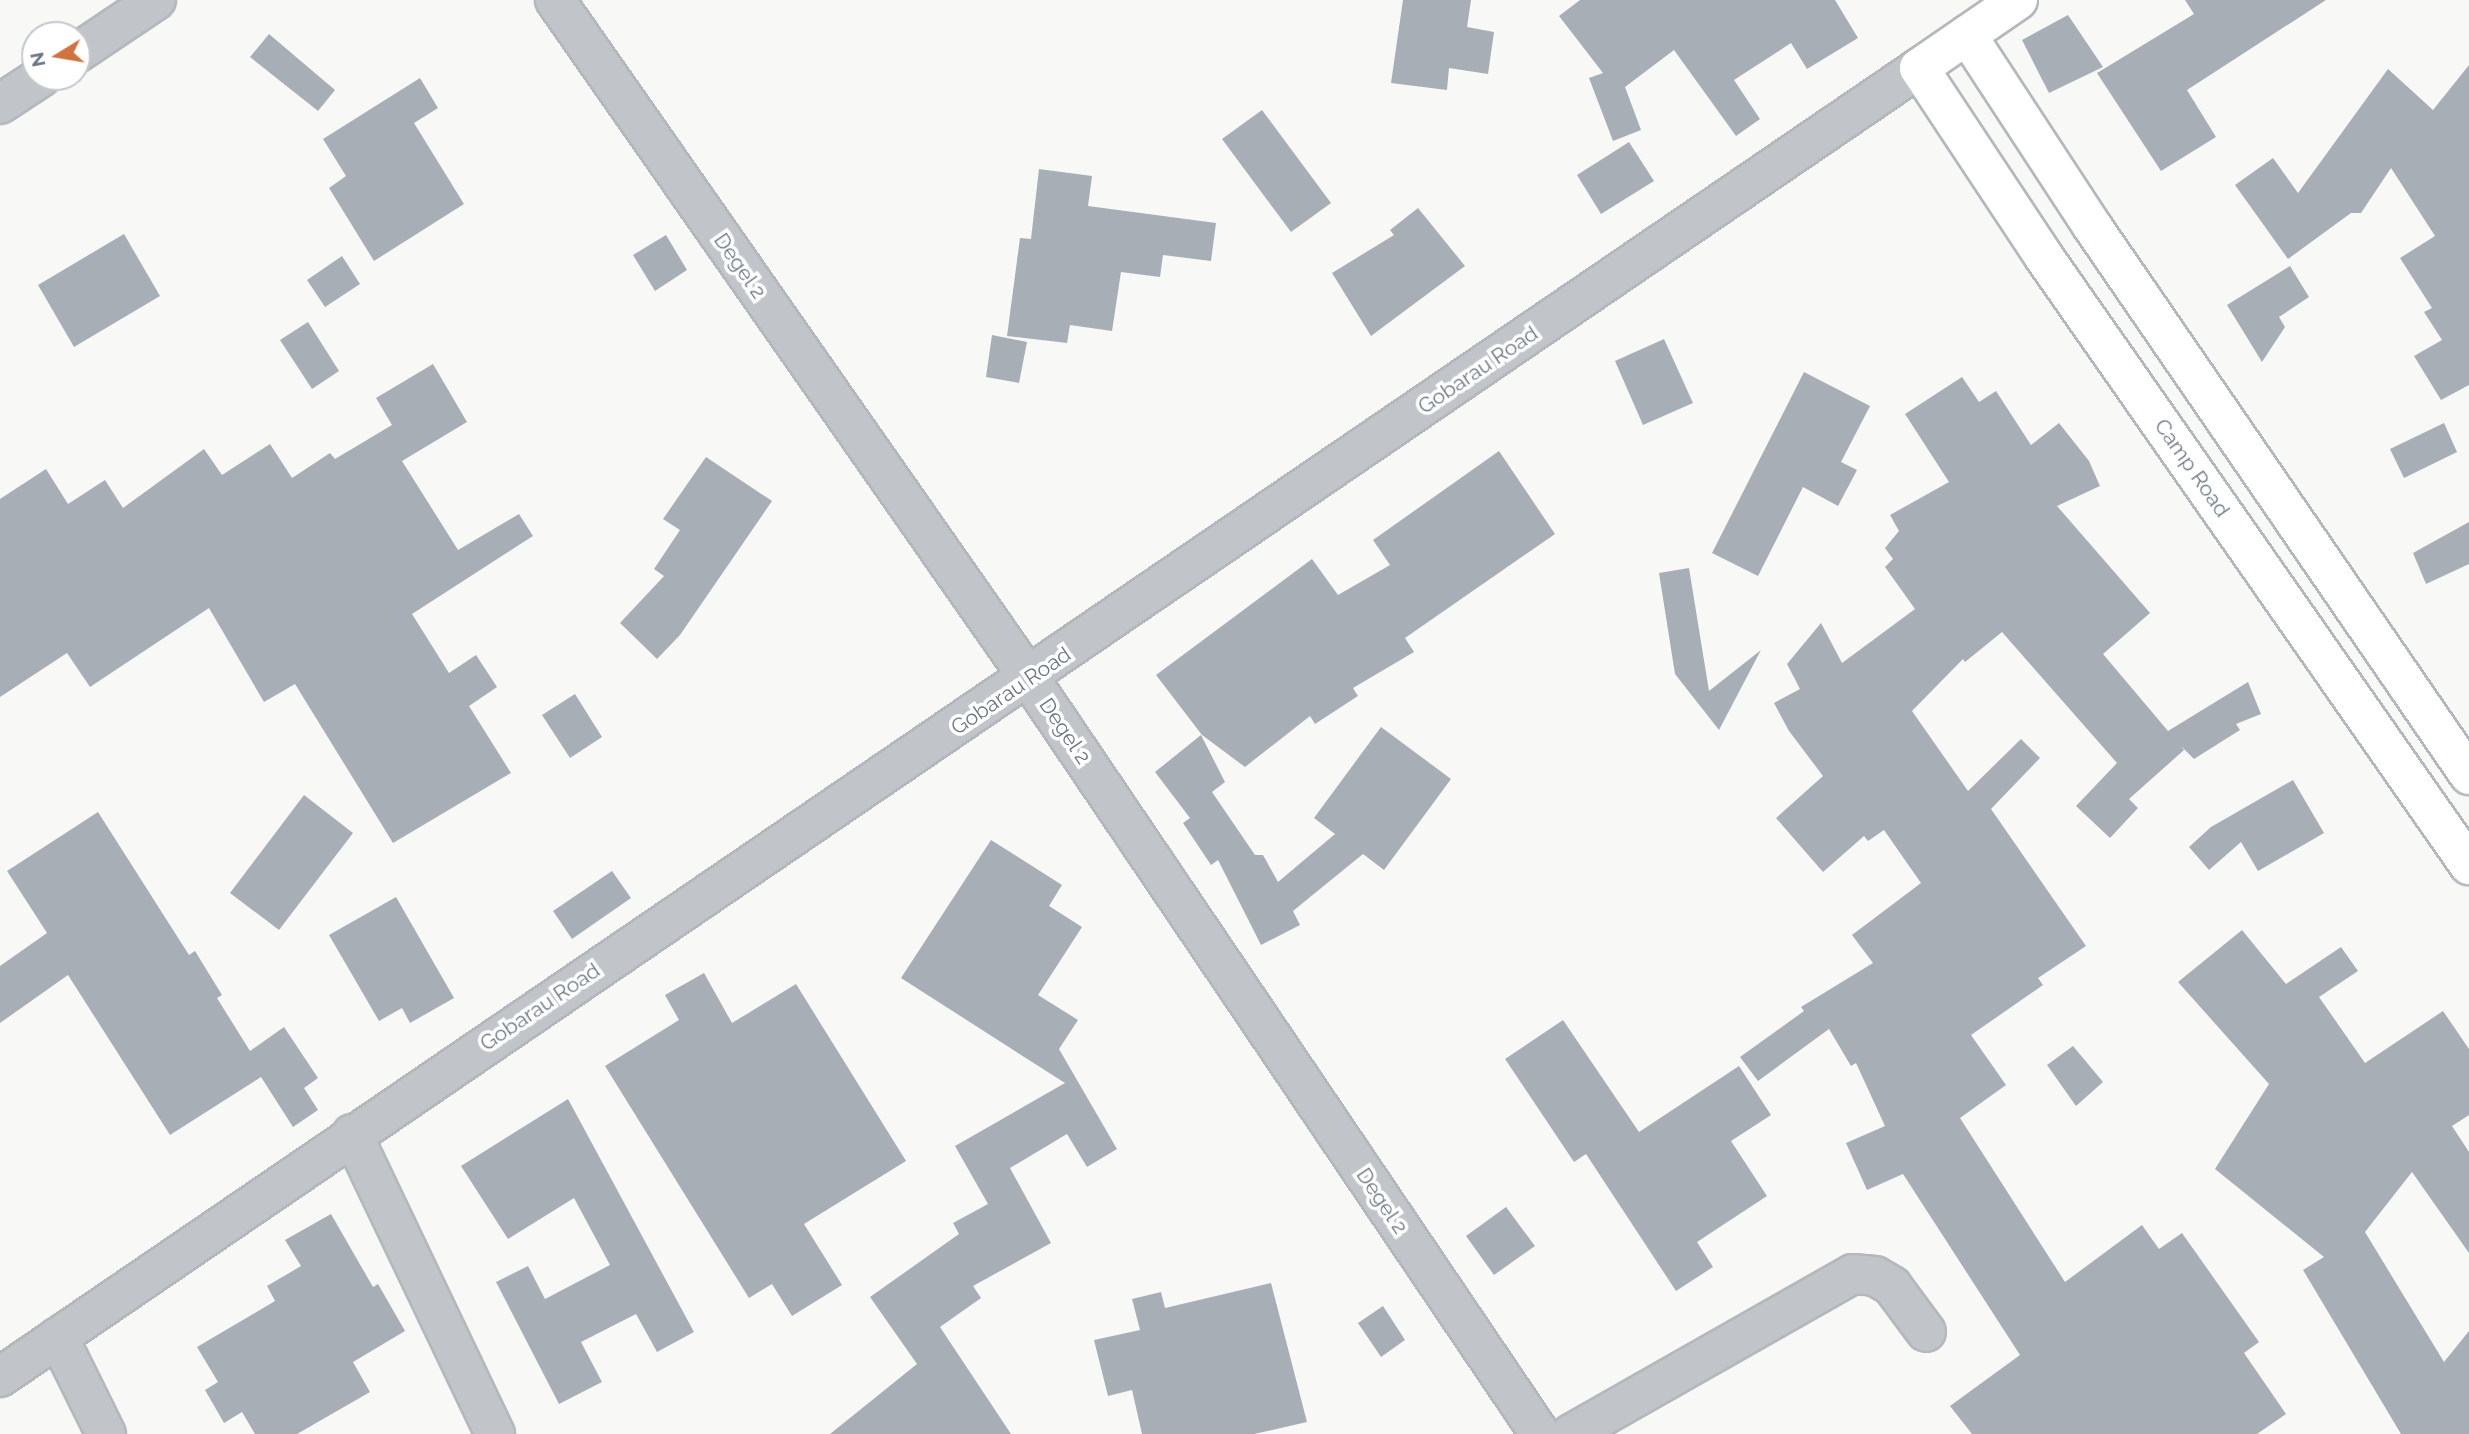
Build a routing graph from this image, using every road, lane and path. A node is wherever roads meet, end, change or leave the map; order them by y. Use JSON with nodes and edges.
{"nodes":[{"id":1,"x":156,"y":0,"type":"edge"},
{"id":2,"x":555,"y":0,"type":"edge"},
{"id":3,"x":2018,"y":0,"type":"edge"},
{"id":4,"x":1967,"y":35,"type":"junction"},
{"id":5,"x":91,"y":44,"type":"edge"},
{"id":6,"x":1919,"y":68,"type":"junction"},
{"id":7,"x":21,"y":90,"type":"edge"},
{"id":8,"x":0,"y":104,"type":"edge"},
{"id":9,"x":2092,"y":226,"type":"junction"},
{"id":10,"x":2044,"y":257,"type":"junction"},
{"id":11,"x":1029,"y":678,"type":"junction"},
{"id":12,"x":2469,"y":775,"type":"edge"},
{"id":13,"x":2469,"y":865,"type":"edge"},
{"id":14,"x":352,"y":1134,"type":"junction"},
{"id":15,"x":1926,"y":1332,"type":"dead end"},
{"id":16,"x":58,"y":1337,"type":"junction"},
{"id":17,"x":0,"y":1377,"type":"edge"},
{"id":18,"x":106,"y":1434,"type":"edge"},
{"id":19,"x":495,"y":1434,"type":"edge"},
{"id":20,"x":1540,"y":1434,"type":"edge"},
{"id":21,"x":1571,"y":1434,"type":"edge"}],
"edges":[{"from":1,"to":5,"type":"street"},
{"from":2,"to":11,"type":"street","name":"Degel 2"},
{"from":3,"to":4,"type":"main road","name":"Gobarau Road"},
{"from":4,"to":6,"type":"main road","name":"Gobarau Road"},
{"from":4,"to":9,"type":"main road"},
{"from":6,"to":10,"type":"main road","name":"Camp Road"},
{"from":6,"to":11,"type":"street","name":"Gobarau Road"},
{"from":7,"to":8,"type":"street"},
{"from":9,"to":10,"type":"main road"},
{"from":9,"to":12,"type":"main road"},
{"from":10,"to":13,"type":"main road","name":"Camp Road"},
{"from":11,"to":14,"type":"street","name":"Gobarau Road"},
{"from":11,"to":20,"type":"street","name":"Degel 2"},
{"from":14,"to":16,"type":"street","name":"Gobarau Road"},
{"from":14,"to":19,"type":"street"},
{"from":15,"to":21,"type":"street"},
{"from":16,"to":17,"type":"street","name":"Gobarau Road"},
{"from":16,"to":18,"type":"street"}]}
